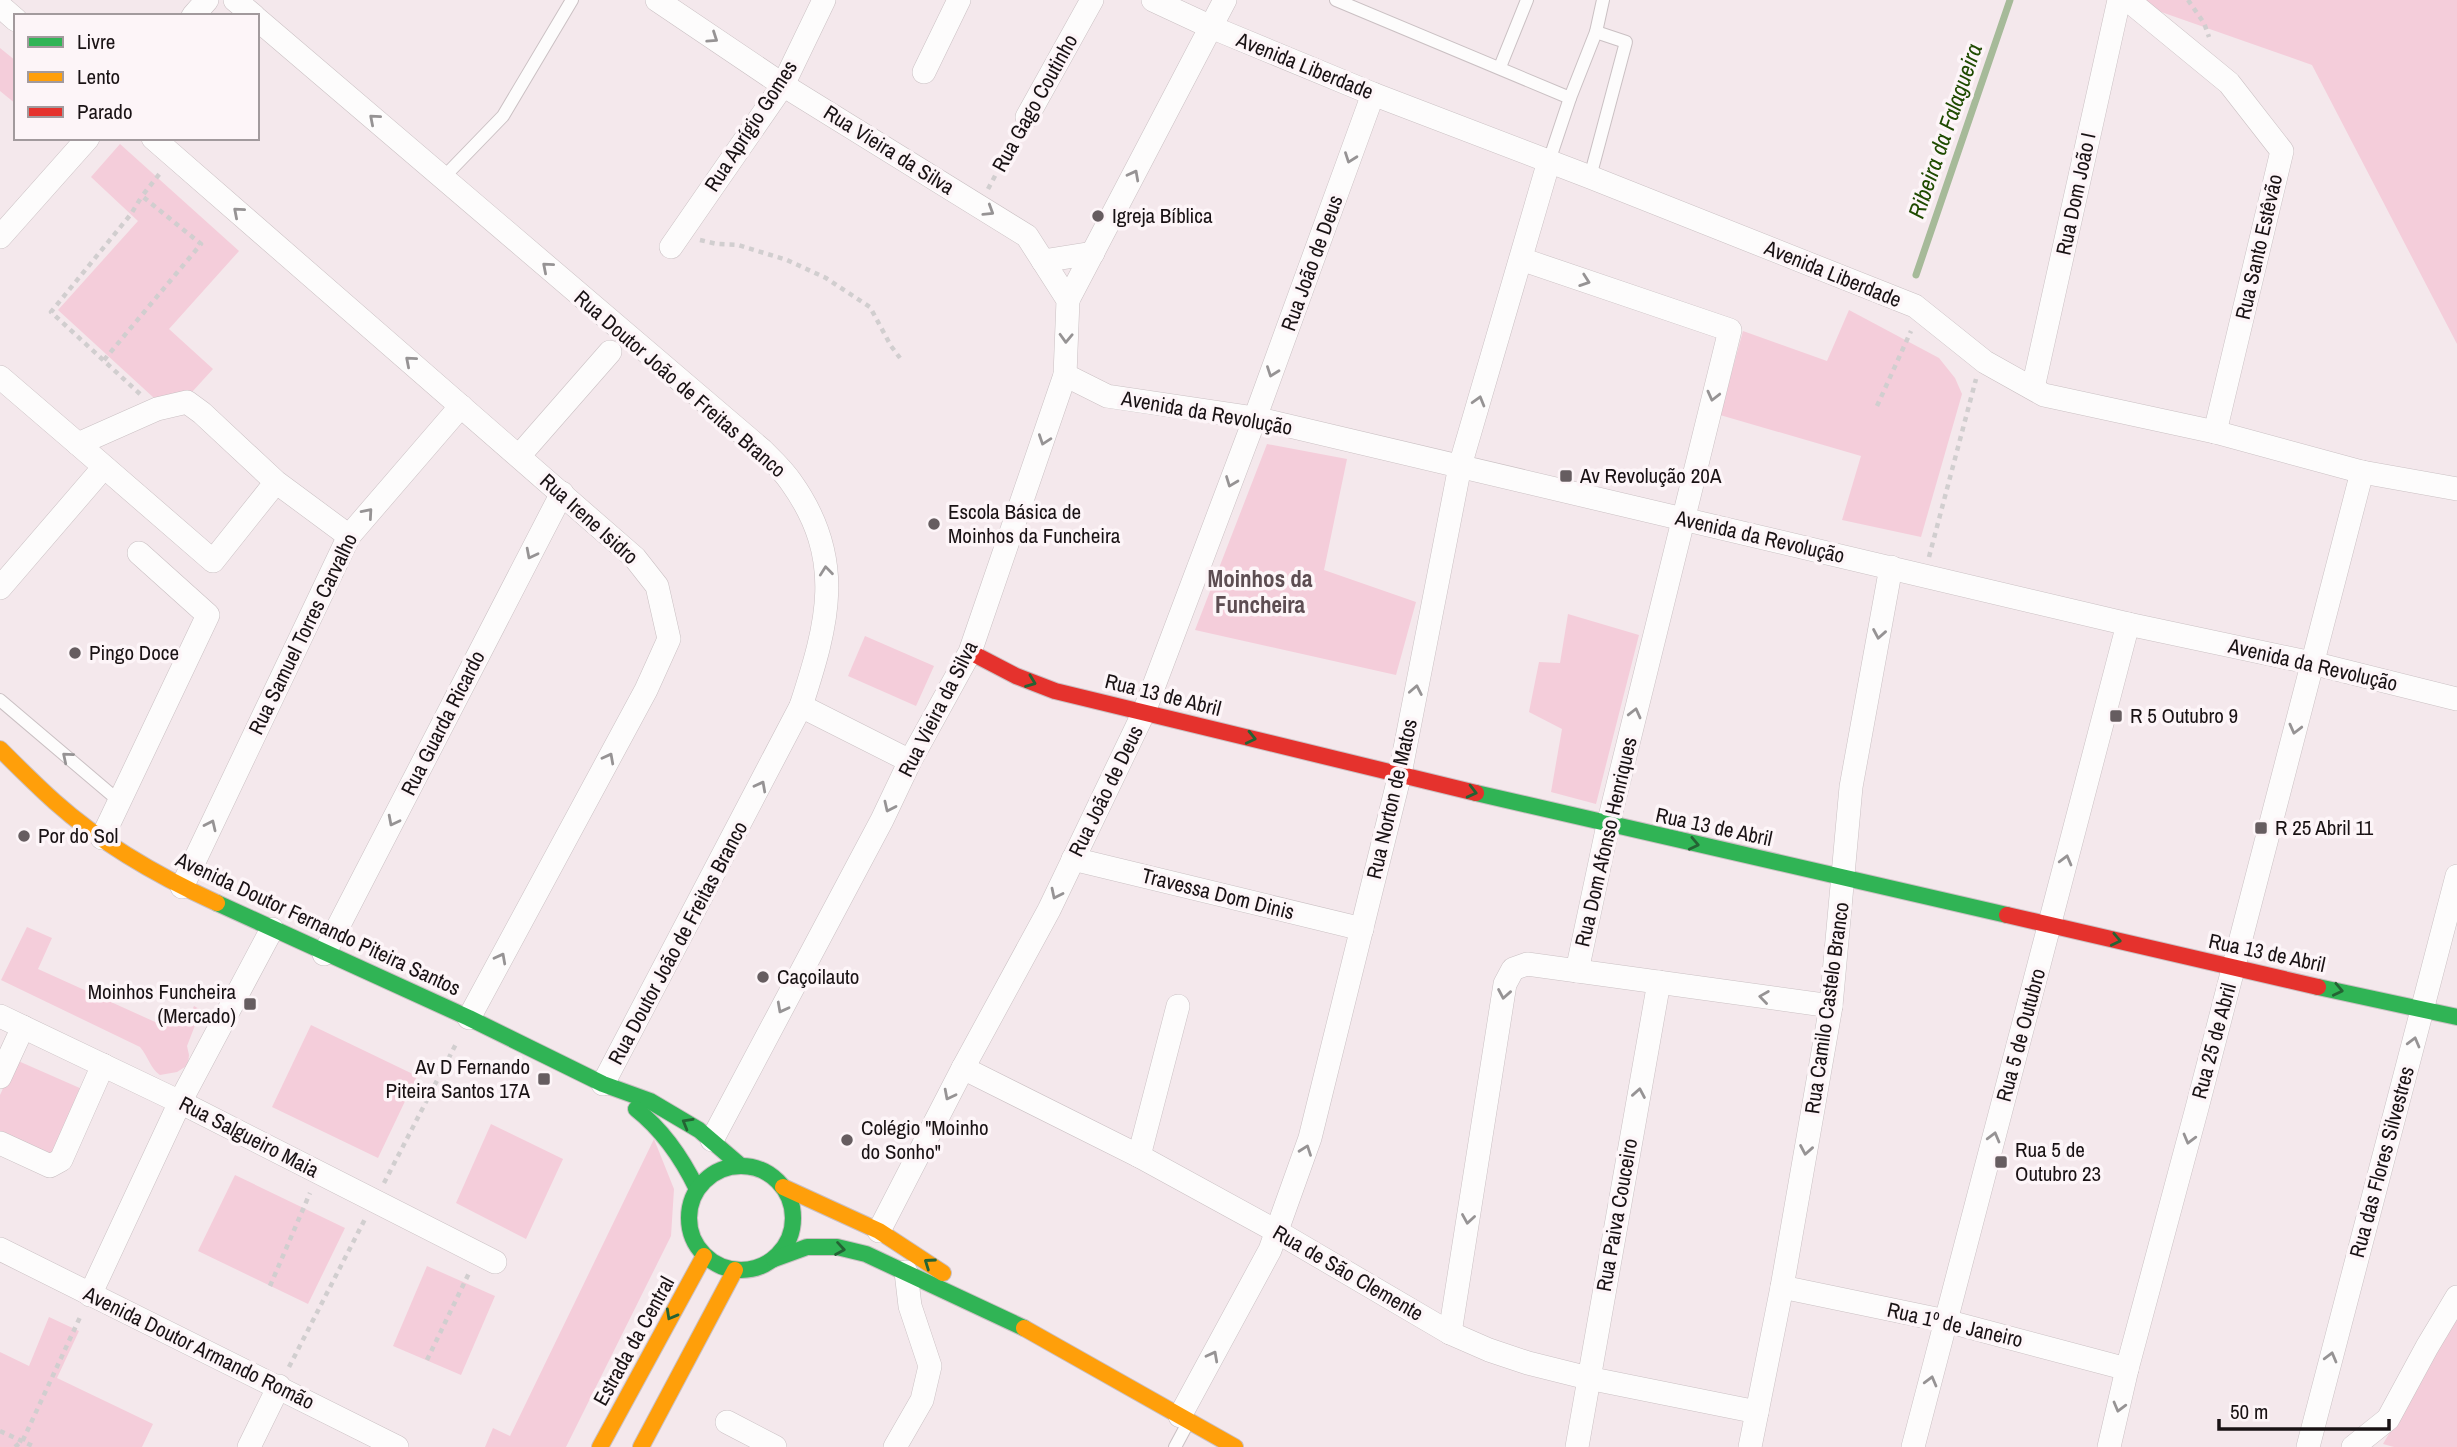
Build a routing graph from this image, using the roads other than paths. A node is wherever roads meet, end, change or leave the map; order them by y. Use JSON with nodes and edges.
{"nodes":[{"id":1,"x":207,"y":0,"type":"edge"},
{"id":2,"x":235,"y":0,"type":"edge"},
{"id":3,"x":572,"y":0,"type":"edge"},
{"id":4,"x":657,"y":0,"type":"edge"},
{"id":5,"x":824,"y":0,"type":"edge"},
{"id":6,"x":959,"y":0,"type":"edge"},
{"id":7,"x":1092,"y":0,"type":"edge"},
{"id":8,"x":1153,"y":0,"type":"edge"},
{"id":9,"x":1225,"y":0,"type":"edge"},
{"id":10,"x":1336,"y":0,"type":"edge"},
{"id":11,"x":1527,"y":0,"type":"edge"},
{"id":12,"x":1603,"y":0,"type":"edge"},
{"id":13,"x":2119,"y":0,"type":"edge"},
{"id":14,"x":2128,"y":0,"type":"edge"},
{"id":15,"x":0,"y":6,"type":"edge"},
{"id":16,"x":195,"y":14,"type":"edge"},
{"id":17,"x":251,"y":14,"type":"edge"},
{"id":18,"x":14,"y":18,"type":"edge"},
{"id":19,"x":259,"y":20,"type":"edge"},
{"id":20,"x":1211,"y":27,"type":"junction"},
{"id":21,"x":1596,"y":32,"type":"junction"},
{"id":22,"x":1500,"y":67,"type":"junction"},
{"id":23,"x":924,"y":72,"type":"dead end"},
{"id":24,"x":783,"y":85,"type":"junction"},
{"id":25,"x":1373,"y":94,"type":"junction"},
{"id":26,"x":1570,"y":98,"type":"junction"},
{"id":27,"x":1027,"y":117,"type":"road end"},
{"id":28,"x":86,"y":140,"type":"edge"},
{"id":29,"x":155,"y":140,"type":"edge"},
{"id":30,"x":1549,"y":161,"type":"junction"},
{"id":31,"x":1590,"y":177,"type":"junction"},
{"id":32,"x":443,"y":178,"type":"junction"},
{"id":33,"x":3,"y":228,"type":"edge"},
{"id":34,"x":675,"y":241,"type":"road end"},
{"id":35,"x":1093,"y":253,"type":"junction"},
{"id":36,"x":1521,"y":259,"type":"junction"},
{"id":37,"x":1043,"y":261,"type":"junction"},
{"id":38,"x":1068,"y":300,"type":"junction"},
{"id":39,"x":610,"y":352,"type":"dead end"},
{"id":40,"x":1065,"y":375,"type":"junction"},
{"id":41,"x":0,"y":377,"type":"edge"},
{"id":42,"x":2033,"y":388,"type":"junction"},
{"id":43,"x":461,"y":406,"type":"junction"},
{"id":44,"x":1255,"y":418,"type":"junction"},
{"id":45,"x":2215,"y":432,"type":"junction"},
{"id":46,"x":78,"y":444,"type":"junction"},
{"id":47,"x":519,"y":456,"type":"junction"},
{"id":48,"x":1460,"y":466,"type":"junction"},
{"id":49,"x":104,"y":467,"type":"junction"},
{"id":50,"x":2362,"y":472,"type":"junction"},
{"id":51,"x":276,"y":482,"type":"junction"},
{"id":52,"x":2457,"y":489,"type":"edge"},
{"id":53,"x":562,"y":493,"type":"junction"},
{"id":54,"x":1682,"y":520,"type":"junction"},
{"id":55,"x":349,"y":536,"type":"junction"},
{"id":56,"x":139,"y":553,"type":"dead end"},
{"id":57,"x":1891,"y":567,"type":"junction"},
{"id":58,"x":0,"y":588,"type":"edge"},
{"id":59,"x":2128,"y":624,"type":"junction"},
{"id":60,"x":970,"y":652,"type":"junction"},
{"id":61,"x":2312,"y":663,"type":"junction"},
{"id":62,"x":2457,"y":699,"type":"edge"},
{"id":63,"x":0,"y":700,"type":"edge"},
{"id":64,"x":801,"y":706,"type":"junction"},
{"id":65,"x":1144,"y":712,"type":"junction"},
{"id":66,"x":0,"y":749,"type":"edge"},
{"id":67,"x":910,"y":761,"type":"junction"},
{"id":68,"x":1400,"y":774,"type":"junction"},
{"id":69,"x":119,"y":801,"type":"junction"},
{"id":70,"x":1608,"y":825,"type":"junction"},
{"id":71,"x":102,"y":838,"type":"junction"},
{"id":72,"x":1073,"y":859,"type":"junction"},
{"id":73,"x":2457,"y":876,"type":"edge"},
{"id":74,"x":1844,"y":877,"type":"junction"},
{"id":75,"x":181,"y":887,"type":"junction"},
{"id":76,"x":2049,"y":926,"type":"junction"},
{"id":77,"x":272,"y":929,"type":"junction"},
{"id":78,"x":1362,"y":929,"type":"junction"},
{"id":79,"x":324,"y":954,"type":"junction"},
{"id":80,"x":2233,"y":968,"type":"junction"},
{"id":81,"x":1577,"y":971,"type":"junction"},
{"id":82,"x":1659,"y":982,"type":"junction"},
{"id":83,"x":1178,"y":1006,"type":"dead end"},
{"id":84,"x":1831,"y":1006,"type":"junction"},
{"id":85,"x":2423,"y":1008,"type":"junction"},
{"id":86,"x":0,"y":1016,"type":"edge"},
{"id":87,"x":2457,"y":1017,"type":"edge"},
{"id":88,"x":469,"y":1018,"type":"junction"},
{"id":89,"x":23,"y":1027,"type":"junction"},
{"id":90,"x":103,"y":1065,"type":"junction"},
{"id":91,"x":963,"y":1068,"type":"junction"},
{"id":92,"x":0,"y":1077,"type":"edge"},
{"id":93,"x":603,"y":1084,"type":"junction"},
{"id":94,"x":180,"y":1102,"type":"junction"},
{"id":95,"x":712,"y":1140,"type":"junction"},
{"id":96,"x":0,"y":1143,"type":"edge"},
{"id":97,"x":1139,"y":1156,"type":"junction"},
{"id":98,"x":741,"y":1166,"type":"junction"},
{"id":99,"x":783,"y":1187,"type":"junction"},
{"id":100,"x":697,"y":1189,"type":"junction"},
{"id":101,"x":879,"y":1231,"type":"junction"},
{"id":102,"x":1276,"y":1231,"type":"junction"},
{"id":103,"x":0,"y":1249,"type":"edge"},
{"id":104,"x":704,"y":1256,"type":"junction"},
{"id":105,"x":487,"y":1257,"type":"road end"},
{"id":106,"x":774,"y":1258,"type":"junction"},
{"id":107,"x":735,"y":1270,"type":"junction"},
{"id":108,"x":906,"y":1272,"type":"junction"},
{"id":109,"x":1782,"y":1287,"type":"junction"},
{"id":110,"x":90,"y":1295,"type":"junction"},
{"id":111,"x":2457,"y":1297,"type":"edge"},
{"id":112,"x":1005,"y":1317,"type":"junction"},
{"id":113,"x":1946,"y":1321,"type":"junction"},
{"id":114,"x":1450,"y":1333,"type":"junction"},
{"id":115,"x":2127,"y":1368,"type":"junction"},
{"id":116,"x":1588,"y":1378,"type":"junction"},
{"id":117,"x":279,"y":1386,"type":"junction"},
{"id":118,"x":1757,"y":1412,"type":"junction"},
{"id":119,"x":1185,"y":1419,"type":"junction"},
{"id":120,"x":727,"y":1422,"type":"dead end"},
{"id":121,"x":249,"y":1447,"type":"edge"},
{"id":122,"x":397,"y":1447,"type":"edge"},
{"id":123,"x":600,"y":1447,"type":"edge"},
{"id":124,"x":641,"y":1447,"type":"edge"},
{"id":125,"x":775,"y":1447,"type":"edge"},
{"id":126,"x":894,"y":1447,"type":"edge"},
{"id":127,"x":1175,"y":1447,"type":"edge"},
{"id":128,"x":1236,"y":1447,"type":"edge"},
{"id":129,"x":1577,"y":1447,"type":"edge"},
{"id":130,"x":1750,"y":1447,"type":"edge"},
{"id":131,"x":1913,"y":1447,"type":"edge"},
{"id":132,"x":2109,"y":1447,"type":"edge"},
{"id":133,"x":2308,"y":1447,"type":"edge"},
{"id":134,"x":2353,"y":1447,"type":"edge"}],
"edges":[{"from":1,"to":16,"type":"street"},
{"from":2,"to":17,"type":"street","name":"Rua Doutor João de Freitas Branco"},
{"from":3,"to":32,"type":"lane"},
{"from":4,"to":24,"type":"street","name":"Rua Vieira da Silva","one_way":true},
{"from":5,"to":24,"type":"street","name":"Rua Aprígio Gomes"},
{"from":6,"to":23,"type":"street"},
{"from":7,"to":27,"type":"street","name":"Rua Gago Coutinho"},
{"from":8,"to":20,"type":"street","name":"Avenida Liberdade"},
{"from":9,"to":20,"type":"street"},
{"from":10,"to":22,"type":"lane"},
{"from":11,"to":22,"type":"lane"},
{"from":12,"to":21,"type":"lane"},
{"from":13,"to":42,"type":"street","name":"Rua Dom João I"},
{"from":14,"to":45,"type":"street","name":"Rua Santo Estêvão"},
{"from":15,"to":18,"type":"street"},
{"from":32,"to":19,"type":"street","name":"Rua Doutor João de Freitas Branco","one_way":true},
{"from":20,"to":25,"type":"street","name":"Avenida Liberdade"},
{"from":35,"to":20,"type":"street","one_way":true},
{"from":21,"to":26,"type":"lane"},
{"from":21,"to":31,"type":"lane"},
{"from":22,"to":26,"type":"lane"},
{"from":24,"to":34,"type":"street","name":"Rua Aprígio Gomes"},
{"from":24,"to":37,"type":"street","name":"Rua Vieira da Silva","one_way":true},
{"from":25,"to":30,"type":"street","name":"Avenida Liberdade"},
{"from":25,"to":44,"type":"street","name":"Rua João de Deus","one_way":true},
{"from":26,"to":30,"type":"lane"},
{"from":28,"to":33,"type":"street"},
{"from":43,"to":29,"type":"street","name":"Rua Irene Isidro","one_way":true},
{"from":30,"to":31,"type":"street","name":"Avenida Liberdade"},
{"from":30,"to":36,"type":"street","name":"Rua Norton de Matos"},
{"from":31,"to":42,"type":"street","name":"Avenida Liberdade"},
{"from":64,"to":32,"type":"street","name":"Rua Doutor João de Freitas Branco","one_way":true},
{"from":35,"to":37,"type":"street"},
{"from":35,"to":38,"type":"street"},
{"from":48,"to":36,"type":"street","name":"Rua Norton de Matos","one_way":true},
{"from":36,"to":54,"type":"street","name":"Rua Dom Afonso Henriques","one_way":true},
{"from":37,"to":38,"type":"street","name":"Rua Vieira da Silva"},
{"from":38,"to":40,"type":"street","name":"Rua Vieira da Silva","one_way":true},
{"from":39,"to":47,"type":"street"},
{"from":40,"to":44,"type":"street","name":"Avenida da Revolução"},
{"from":40,"to":60,"type":"street","name":"Rua Vieira da Silva","one_way":true},
{"from":41,"to":46,"type":"street"},
{"from":42,"to":45,"type":"street","name":"Avenida Liberdade"},
{"from":43,"to":47,"type":"street","name":"Rua Irene Isidro"},
{"from":55,"to":43,"type":"street","name":"Rua Samuel Torres Carvalho","one_way":true},
{"from":44,"to":48,"type":"street","name":"Avenida da Revolução"},
{"from":44,"to":65,"type":"street","name":"Rua João de Deus","one_way":true},
{"from":45,"to":50,"type":"street","name":"Avenida Liberdade"},
{"from":46,"to":49,"type":"street"},
{"from":46,"to":51,"type":"street"},
{"from":47,"to":53,"type":"street","name":"Rua Irene Isidro"},
{"from":48,"to":54,"type":"street","name":"Avenida da Revolução"},
{"from":68,"to":48,"type":"street","name":"Rua Norton de Matos","one_way":true},
{"from":49,"to":51,"type":"street"},
{"from":49,"to":58,"type":"street"},
{"from":50,"to":52,"type":"street","name":"Avenida Liberdade"},
{"from":50,"to":61,"type":"street","name":"Rua 25 de Abril"},
{"from":51,"to":55,"type":"street"},
{"from":53,"to":79,"type":"street","name":"Rua Guarda Ricardo","one_way":true},
{"from":88,"to":53,"type":"street","name":"Rua Irene Isidro","one_way":true},
{"from":54,"to":57,"type":"street","name":"Avenida da Revolução"},
{"from":70,"to":54,"type":"street","name":"Rua Dom Afonso Henriques","one_way":true},
{"from":75,"to":55,"type":"street","name":"Rua Samuel Torres Carvalho","one_way":true},
{"from":56,"to":69,"type":"street"},
{"from":57,"to":59,"type":"street","name":"Avenida da Revolução"},
{"from":57,"to":74,"type":"street","name":"Rua Camilo Castelo Branco","one_way":true},
{"from":59,"to":61,"type":"street","name":"Avenida da Revolução"},
{"from":76,"to":59,"type":"street","name":"Rua 5 de Outubro","one_way":true},
{"from":60,"to":65,"type":"street","name":"Rua 13 de Abril","one_way":true},
{"from":60,"to":67,"type":"street","name":"Rua Vieira da Silva"},
{"from":61,"to":62,"type":"street","name":"Avenida da Revolução"},
{"from":61,"to":80,"type":"street","name":"Rua 25 de Abril","one_way":true},
{"from":69,"to":63,"type":"lane","one_way":true},
{"from":64,"to":67,"type":"street"},
{"from":93,"to":64,"type":"street","name":"Rua Doutor João de Freitas Branco","one_way":true},
{"from":65,"to":68,"type":"street","name":"Rua 13 de Abril","one_way":true},
{"from":65,"to":72,"type":"street","name":"Rua João de Deus"},
{"from":66,"to":71,"type":"street","name":"Avenida Doutor Fernando Piteira Santos"},
{"from":67,"to":95,"type":"street","name":"Rua Vieira da Silva","one_way":true},
{"from":68,"to":70,"type":"street","name":"Rua 13 de Abril","one_way":true},
{"from":68,"to":78,"type":"street","name":"Rua Norton de Matos"},
{"from":69,"to":71,"type":"street"},
{"from":70,"to":74,"type":"street","name":"Rua 13 de Abril","one_way":true},
{"from":70,"to":81,"type":"street","name":"Rua Dom Afonso Henriques"},
{"from":71,"to":75,"type":"street","name":"Avenida Doutor Fernando Piteira Santos"},
{"from":72,"to":78,"type":"street","name":"Travessa Dom Dinis"},
{"from":72,"to":91,"type":"street","name":"Rua João de Deus","one_way":true},
{"from":73,"to":85,"type":"street","name":"Rua das Flores Silvestres"},
{"from":74,"to":76,"type":"street","name":"Rua 13 de Abril"},
{"from":74,"to":84,"type":"street","name":"Rua Camilo Castelo Branco"},
{"from":75,"to":77,"type":"street","name":"Avenida Doutor Fernando Piteira Santos"},
{"from":76,"to":80,"type":"street","name":"Rua 13 de Abril","one_way":true},
{"from":113,"to":76,"type":"street","name":"Rua 5 de Outubro","one_way":true},
{"from":77,"to":79,"type":"street","name":"Avenida Doutor Fernando Piteira Santos"},
{"from":77,"to":94,"type":"street"},
{"from":102,"to":78,"type":"street","name":"Rua Norton de Matos","one_way":true},
{"from":79,"to":88,"type":"street","name":"Avenida Doutor Fernando Piteira Santos"},
{"from":80,"to":85,"type":"street","name":"Rua 13 de Abril","one_way":true},
{"from":80,"to":115,"type":"street","name":"Rua 25 de Abril","one_way":true},
{"from":81,"to":82,"type":"street"},
{"from":81,"to":114,"type":"street","name":"Rua Dom Afonso Henriques","one_way":true},
{"from":84,"to":82,"type":"street","one_way":true},
{"from":116,"to":82,"type":"street","name":"Rua Paiva Couceiro","one_way":true},
{"from":83,"to":97,"type":"street"},
{"from":84,"to":109,"type":"street","name":"Rua Camilo Castelo Branco","one_way":true},
{"from":85,"to":87,"type":"street","name":"Rua 13 de Abril"},
{"from":133,"to":85,"type":"street","name":"Rua das Flores Silvestres","one_way":true},
{"from":86,"to":89,"type":"street","name":"Rua Salgueiro Maia"},
{"from":88,"to":93,"type":"street","name":"Avenida Doutor Fernando Piteira Santos"},
{"from":89,"to":90,"type":"street","name":"Rua Salgueiro Maia"},
{"from":89,"to":92,"type":"street"},
{"from":90,"to":94,"type":"street","name":"Rua Salgueiro Maia"},
{"from":90,"to":96,"type":"street"},
{"from":91,"to":97,"type":"street","name":"Rua de São Clemente"},
{"from":91,"to":101,"type":"street","name":"Rua João de Deus","one_way":true},
{"from":95,"to":93,"type":"street","name":"Avenida Doutor Fernando Piteira Santos","one_way":true},
{"from":93,"to":100,"type":"street","name":"Avenida Doutor Fernando Piteira Santos"},
{"from":94,"to":105,"type":"street","name":"Rua Salgueiro Maia"},
{"from":94,"to":110,"type":"street"},
{"from":95,"to":98,"type":"street","name":"Avenida Doutor Fernando Piteira Santos"},
{"from":97,"to":102,"type":"street","name":"Rua de São Clemente"},
{"from":98,"to":99,"type":"street"},
{"from":98,"to":100,"type":"street"},
{"from":99,"to":101,"type":"street"},
{"from":99,"to":106,"type":"street"},
{"from":100,"to":104,"type":"street"},
{"from":112,"to":101,"type":"street","one_way":true},
{"from":102,"to":114,"type":"street","name":"Rua de São Clemente"},
{"from":119,"to":102,"type":"street","name":"Rua Norton de Matos","one_way":true},
{"from":103,"to":110,"type":"street","name":"Avenida Doutor Armando Romão"},
{"from":104,"to":107,"type":"street"},
{"from":104,"to":123,"type":"street","name":"Estrada da Central","one_way":true},
{"from":106,"to":107,"type":"street"},
{"from":106,"to":108,"type":"street","one_way":true},
{"from":107,"to":124,"type":"street"},
{"from":108,"to":112,"type":"street"},
{"from":108,"to":126,"type":"street"},
{"from":109,"to":113,"type":"street","name":"Rua 1º de Janeiro"},
{"from":109,"to":118,"type":"street","name":"Rua Camilo Castelo Branco"},
{"from":110,"to":117,"type":"street","name":"Avenida Doutor Armando Romão"},
{"from":111,"to":134,"type":"street"},
{"from":112,"to":119,"type":"street"},
{"from":113,"to":115,"type":"street","name":"Rua 1º de Janeiro"},
{"from":131,"to":113,"type":"street","name":"Rua 5 de Outubro","one_way":true},
{"from":114,"to":116,"type":"street","name":"Rua de São Clemente"},
{"from":115,"to":132,"type":"street","name":"Rua 25 de Abril","one_way":true},
{"from":116,"to":118,"type":"street","name":"Rua de São Clemente"},
{"from":116,"to":129,"type":"street","name":"Rua Paiva Couceiro"},
{"from":117,"to":121,"type":"street"},
{"from":117,"to":122,"type":"street","name":"Avenida Doutor Armando Romão"},
{"from":118,"to":130,"type":"street","name":"Rua Camilo Castelo Branco"},
{"from":119,"to":127,"type":"lane"},
{"from":119,"to":128,"type":"street"},
{"from":120,"to":125,"type":"street"}]}
